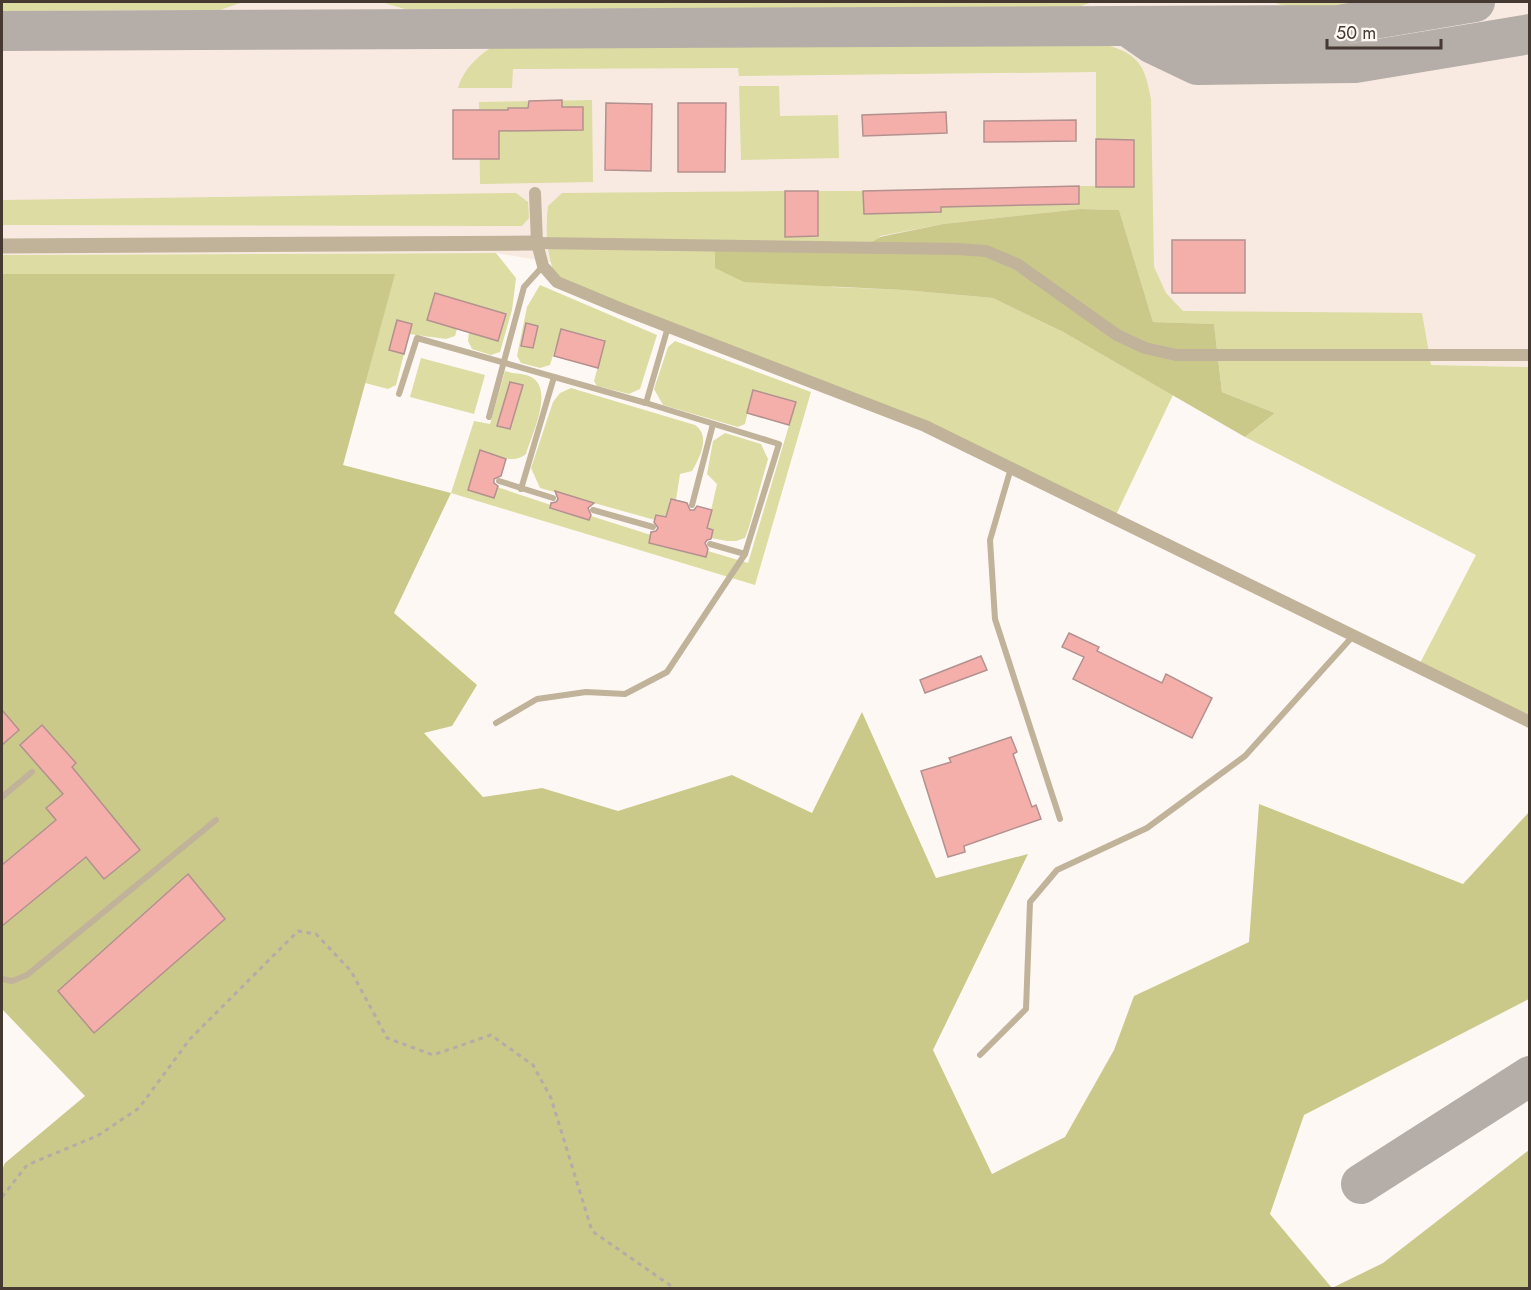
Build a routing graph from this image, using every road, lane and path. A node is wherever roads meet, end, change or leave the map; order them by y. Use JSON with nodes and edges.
{"nodes":[{"id":1,"x":535,"y":193,"type":"dead end"},
{"id":2,"x":537,"y":243,"type":"junction"},
{"id":3,"x":2,"y":246,"type":"edge"},
{"id":4,"x":543,"y":266,"type":"junction"},
{"id":5,"x":668,"y":327,"type":"junction"},
{"id":6,"x":1530,"y":355,"type":"edge"},
{"id":7,"x":504,"y":362,"type":"junction"},
{"id":8,"x":554,"y":377,"type":"junction"},
{"id":9,"x":399,"y":394,"type":"dead end"},
{"id":10,"x":646,"y":403,"type":"junction"},
{"id":11,"x":489,"y":417,"type":"dead end"},
{"id":12,"x":713,"y":424,"type":"junction"},
{"id":13,"x":1011,"y":468,"type":"junction"},
{"id":14,"x":499,"y":482,"type":"dead end"},
{"id":15,"x":521,"y":489,"type":"junction"},
{"id":16,"x":553,"y":498,"type":"dead end"},
{"id":17,"x":692,"y":505,"type":"dead end"},
{"id":18,"x":592,"y":510,"type":"dead end"},
{"id":19,"x":653,"y":527,"type":"dead end"},
{"id":20,"x":710,"y":544,"type":"dead end"},
{"id":21,"x":745,"y":554,"type":"junction"},
{"id":22,"x":1353,"y":636,"type":"junction"},
{"id":23,"x":1530,"y":722,"type":"edge"},
{"id":24,"x":496,"y":723,"type":"dead end"},
{"id":25,"x":32,"y":772,"type":"dead end"},
{"id":26,"x":2,"y":797,"type":"edge"},
{"id":27,"x":1060,"y":819,"type":"dead end"},
{"id":28,"x":216,"y":820,"type":"dead end"},
{"id":29,"x":2,"y":980,"type":"edge"},
{"id":30,"x":980,"y":1055,"type":"dead end"},
{"id":31,"x":2,"y":1197,"type":"edge"},
{"id":32,"x":674,"y":1288,"type":"edge"}],
"edges":[{"from":1,"to":2,"type":"street"},
{"from":2,"to":3,"type":"street"},
{"from":2,"to":4,"type":"street"},
{"from":2,"to":6,"type":"street"},
{"from":4,"to":5,"type":"street"},
{"from":4,"to":7,"type":"lane"},
{"from":5,"to":10,"type":"lane"},
{"from":5,"to":13,"type":"street"},
{"from":7,"to":8,"type":"lane"},
{"from":7,"to":9,"type":"lane"},
{"from":7,"to":11,"type":"lane"},
{"from":8,"to":10,"type":"lane"},
{"from":8,"to":15,"type":"lane"},
{"from":10,"to":12,"type":"lane"},
{"from":12,"to":17,"type":"lane"},
{"from":12,"to":21,"type":"lane"},
{"from":13,"to":22,"type":"street"},
{"from":13,"to":27,"type":"lane"},
{"from":14,"to":15,"type":"lane"},
{"from":15,"to":16,"type":"lane"},
{"from":18,"to":19,"type":"lane"},
{"from":20,"to":21,"type":"lane"},
{"from":21,"to":24,"type":"lane"},
{"from":22,"to":23,"type":"street"},
{"from":22,"to":30,"type":"lane"},
{"from":25,"to":26,"type":"lane"},
{"from":28,"to":29,"type":"lane"},
{"from":31,"to":32,"type":"path"}]}
